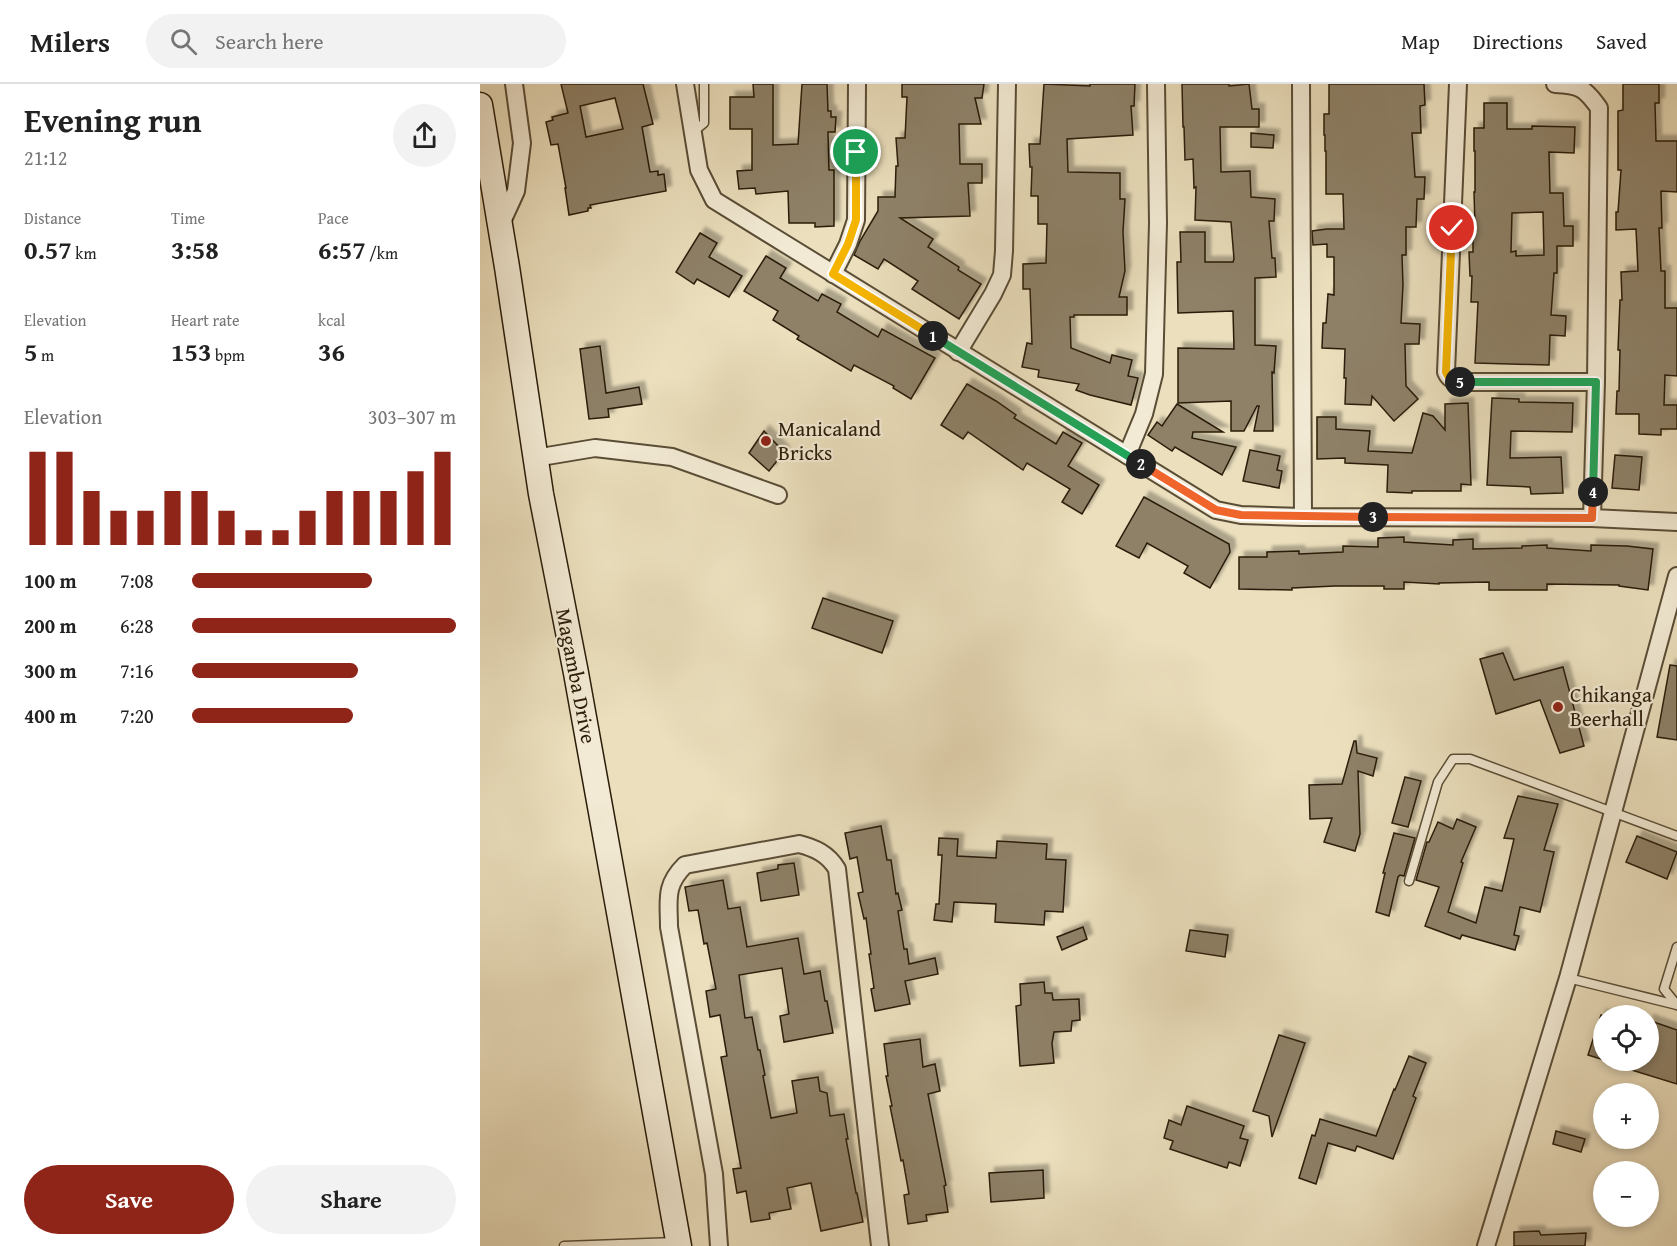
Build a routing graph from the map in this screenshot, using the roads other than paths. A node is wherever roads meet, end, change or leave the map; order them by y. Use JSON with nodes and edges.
{"nodes":[{"id":1,"x":514,"y":84,"type":"edge"},
{"id":2,"x":686,"y":84,"type":"edge"},
{"id":3,"x":704,"y":84,"type":"edge"},
{"id":4,"x":857,"y":84,"type":"edge"},
{"id":5,"x":1007,"y":84,"type":"edge"},
{"id":6,"x":1156,"y":84,"type":"edge"},
{"id":7,"x":1302,"y":84,"type":"edge"},
{"id":8,"x":1458,"y":84,"type":"edge"},
{"id":9,"x":1555,"y":84,"type":"edge"},
{"id":10,"x":480,"y":105,"type":"edge"},
{"id":11,"x":693,"y":132,"type":"junction"},
{"id":12,"x":500,"y":227,"type":"junction"},
{"id":13,"x":833,"y":274,"type":"junction"},
{"id":14,"x":958,"y":352,"type":"junction"},
{"id":15,"x":1596,"y":382,"type":"junction"},
{"id":16,"x":1127,"y":455,"type":"junction"},
{"id":17,"x":535,"y":458,"type":"junction"},
{"id":18,"x":778,"y":495,"type":"dead end"},
{"id":19,"x":1303,"y":517,"type":"junction"},
{"id":20,"x":1592,"y":518,"type":"junction"},
{"id":21,"x":1677,"y":522,"type":"edge"},
{"id":22,"x":1677,"y":576,"type":"edge"},
{"id":23,"x":1613,"y":813,"type":"junction"},
{"id":24,"x":1677,"y":836,"type":"edge"},
{"id":25,"x":1409,"y":881,"type":"dead end"},
{"id":26,"x":1677,"y":946,"type":"edge"},
{"id":27,"x":1568,"y":978,"type":"junction"},
{"id":28,"x":1677,"y":1005,"type":"edge"},
{"id":29,"x":679,"y":1244,"type":"edge"},
{"id":30,"x":564,"y":1246,"type":"edge"},
{"id":31,"x":719,"y":1246,"type":"edge"},
{"id":32,"x":880,"y":1246,"type":"edge"},
{"id":33,"x":1486,"y":1246,"type":"edge"}],
"edges":[{"from":1,"to":12,"type":"street"},
{"from":2,"to":11,"type":"street"},
{"from":3,"to":11,"type":"lane"},
{"from":4,"to":13,"type":"street"},
{"from":5,"to":14,"type":"street"},
{"from":6,"to":16,"type":"street"},
{"from":7,"to":19,"type":"street"},
{"from":8,"to":15,"type":"street"},
{"from":9,"to":15,"type":"street"},
{"from":10,"to":12,"type":"street","name":"Magamba Drive"},
{"from":11,"to":13,"type":"street"},
{"from":12,"to":17,"type":"street","name":"Magamba Drive"},
{"from":13,"to":14,"type":"street"},
{"from":14,"to":16,"type":"street"},
{"from":15,"to":20,"type":"street"},
{"from":16,"to":19,"type":"street"},
{"from":17,"to":18,"type":"street"},
{"from":17,"to":29,"type":"street","name":"Magamba Drive"},
{"from":19,"to":20,"type":"street"},
{"from":20,"to":21,"type":"street"},
{"from":22,"to":23,"type":"street"},
{"from":23,"to":24,"type":"lane"},
{"from":23,"to":25,"type":"lane"},
{"from":23,"to":27,"type":"street"},
{"from":26,"to":28,"type":"lane"},
{"from":27,"to":28,"type":"lane"},
{"from":27,"to":33,"type":"street"},
{"from":29,"to":30,"type":"lane"},
{"from":31,"to":32,"type":"street"}]}
